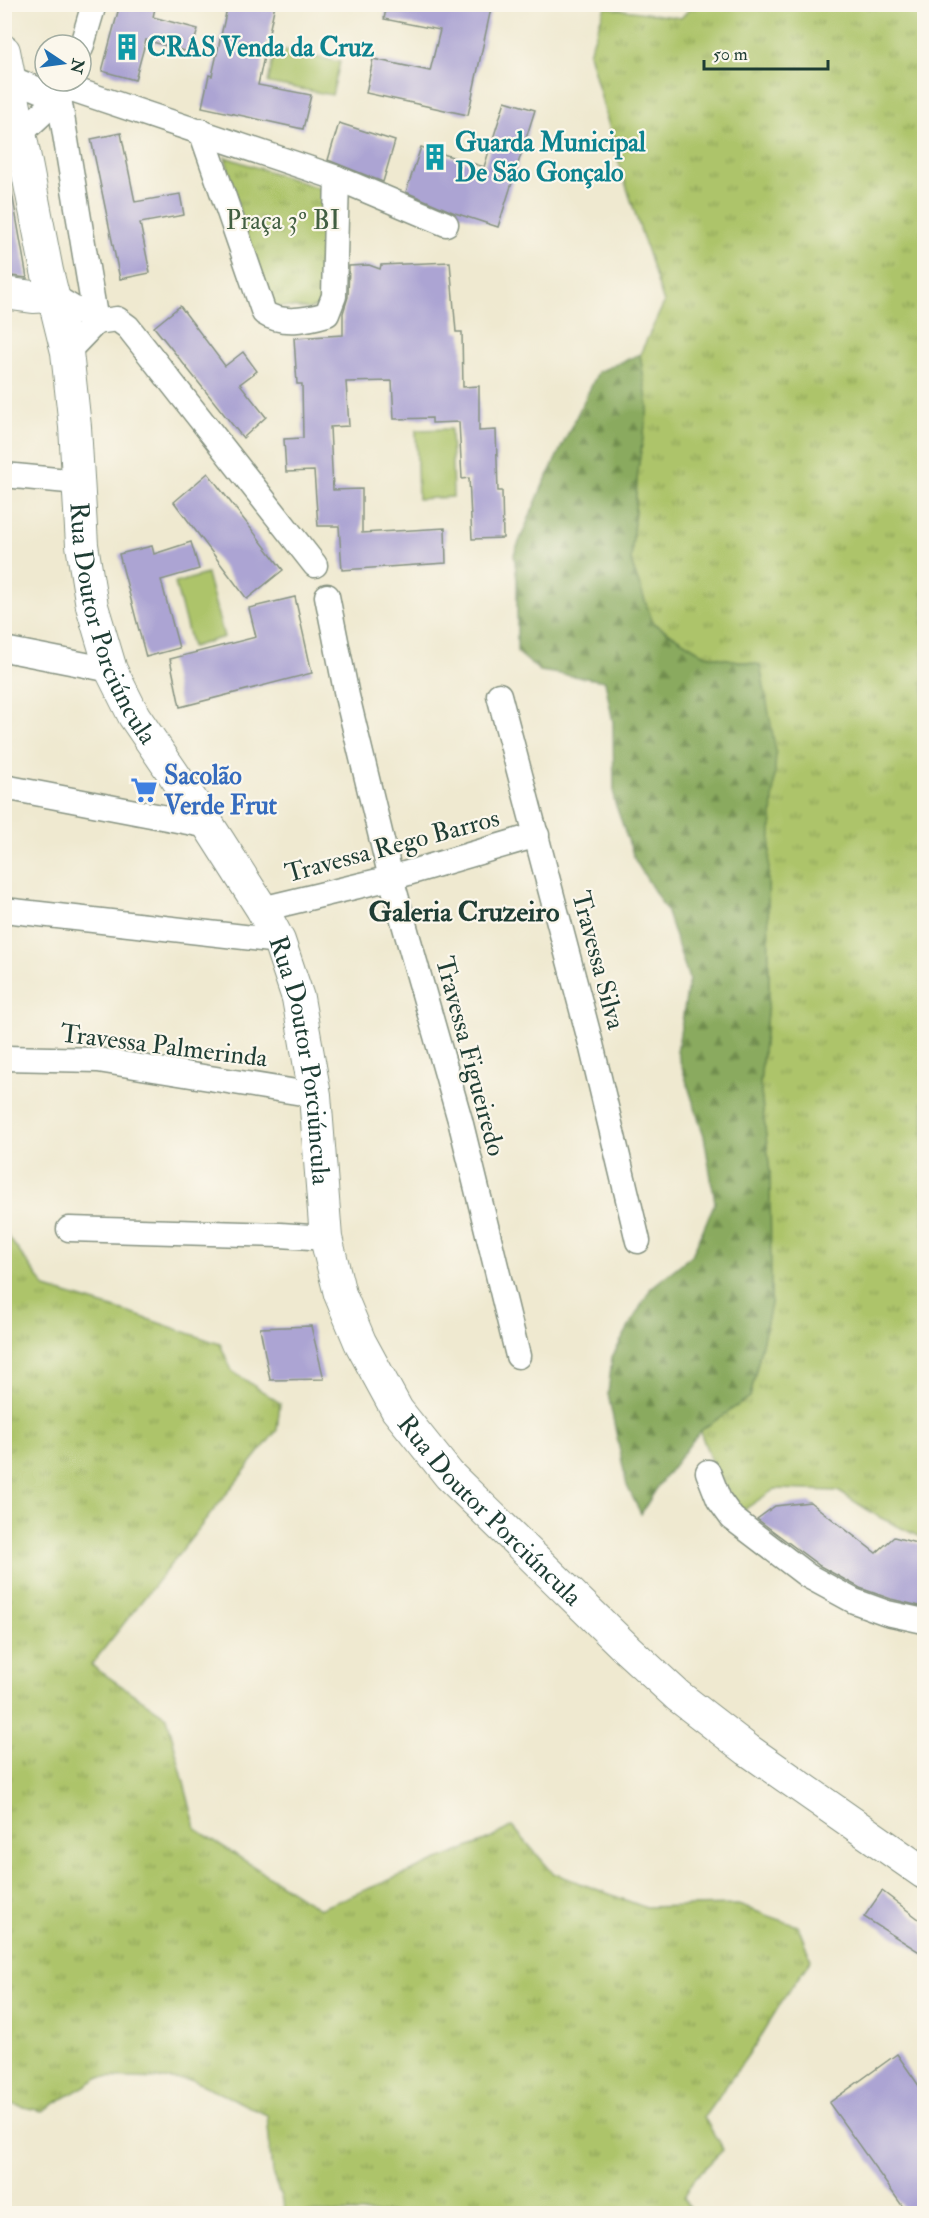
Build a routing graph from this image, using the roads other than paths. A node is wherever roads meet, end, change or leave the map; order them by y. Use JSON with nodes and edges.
{"nodes":[{"id":1,"x":94,"y":4,"type":"edge"},
{"id":2,"x":85,"y":33,"type":"edge"},
{"id":3,"x":7,"y":65,"type":"edge"},
{"id":4,"x":33,"y":75,"type":"edge"},
{"id":5,"x":63,"y":93,"type":"edge"},
{"id":6,"x":67,"y":93,"type":"edge"},
{"id":7,"x":80,"y":93,"type":"edge"},
{"id":8,"x":201,"y":131,"type":"junction"},
{"id":9,"x":21,"y":134,"type":"junction"},
{"id":10,"x":337,"y":178,"type":"junction"},
{"id":11,"x":446,"y":224,"type":"dead end"},
{"id":12,"x":4,"y":293,"type":"edge"},
{"id":13,"x":53,"y":296,"type":"junction"},
{"id":14,"x":96,"y":322,"type":"junction"},
{"id":15,"x":67,"y":352,"type":"junction"},
{"id":16,"x":4,"y":475,"type":"edge"},
{"id":17,"x":78,"y":482,"type":"junction"},
{"id":18,"x":315,"y":565,"type":"dead end"},
{"id":19,"x":327,"y":596,"type":"dead end"},
{"id":20,"x":4,"y":649,"type":"edge"},
{"id":21,"x":111,"y":670,"type":"junction"},
{"id":22,"x":499,"y":695,"type":"dead end"},
{"id":23,"x":4,"y":787,"type":"edge"},
{"id":24,"x":209,"y":826,"type":"junction"},
{"id":25,"x":537,"y":835,"type":"junction"},
{"id":26,"x":392,"y":878,"type":"junction"},
{"id":27,"x":262,"y":909,"type":"junction"},
{"id":28,"x":4,"y":910,"type":"edge"},
{"id":29,"x":279,"y":941,"type":"junction"},
{"id":30,"x":4,"y":1058,"type":"edge"},
{"id":31,"x":315,"y":1095,"type":"junction"},
{"id":32,"x":69,"y":1228,"type":"dead end"},
{"id":33,"x":326,"y":1238,"type":"junction"},
{"id":34,"x":638,"y":1241,"type":"dead end"},
{"id":35,"x":518,"y":1356,"type":"dead end"},
{"id":36,"x":708,"y":1472,"type":"dead end"},
{"id":37,"x":924,"y":1621,"type":"edge"},
{"id":38,"x":924,"y":1873,"type":"edge"}],
"edges":[{"from":1,"to":2,"type":"street"},
{"from":3,"to":4,"type":"street"},
{"from":3,"to":9,"type":"main road","name":"Rua Doutor Porciúncula"},
{"from":5,"to":9,"type":"street"},
{"from":6,"to":14,"type":"street"},
{"from":7,"to":8,"type":"street"},
{"from":8,"to":10,"type":"street"},
{"from":8,"to":10,"type":"street"},
{"from":9,"to":13,"type":"main road","name":"Rua Doutor Porciúncula"},
{"from":10,"to":11,"type":"street"},
{"from":12,"to":13,"type":"main road"},
{"from":13,"to":14,"type":"street"},
{"from":13,"to":15,"type":"main road","name":"Rua Doutor Porciúncula"},
{"from":14,"to":15,"type":"street"},
{"from":14,"to":18,"type":"street"},
{"from":15,"to":17,"type":"main road","name":"Rua Doutor Porciúncula"},
{"from":16,"to":17,"type":"street"},
{"from":17,"to":21,"type":"main road","name":"Rua Doutor Porciúncula"},
{"from":19,"to":26,"type":"street","name":"Travessa Figueiredo"},
{"from":20,"to":21,"type":"street"},
{"from":21,"to":24,"type":"main road","name":"Rua Doutor Porciúncula"},
{"from":22,"to":25,"type":"street","name":"Travessa Silva"},
{"from":23,"to":24,"type":"street"},
{"from":24,"to":27,"type":"main road","name":"Rua Doutor Porciúncula"},
{"from":25,"to":26,"type":"street","name":"Travessa Rego Barros"},
{"from":25,"to":34,"type":"street","name":"Travessa Silva"},
{"from":26,"to":27,"type":"street","name":"Travessa Rego Barros"},
{"from":26,"to":35,"type":"street","name":"Travessa Figueiredo"},
{"from":27,"to":29,"type":"main road","name":"Rua Doutor Porciúncula"},
{"from":28,"to":29,"type":"street"},
{"from":29,"to":31,"type":"main road","name":"Rua Doutor Porciúncula"},
{"from":30,"to":31,"type":"street","name":"Travessa Palmerinda"},
{"from":31,"to":33,"type":"main road","name":"Rua Doutor Porciúncula"},
{"from":32,"to":33,"type":"street"},
{"from":33,"to":38,"type":"main road","name":"Rua Doutor Porciúncula"},
{"from":36,"to":37,"type":"street"}]}
